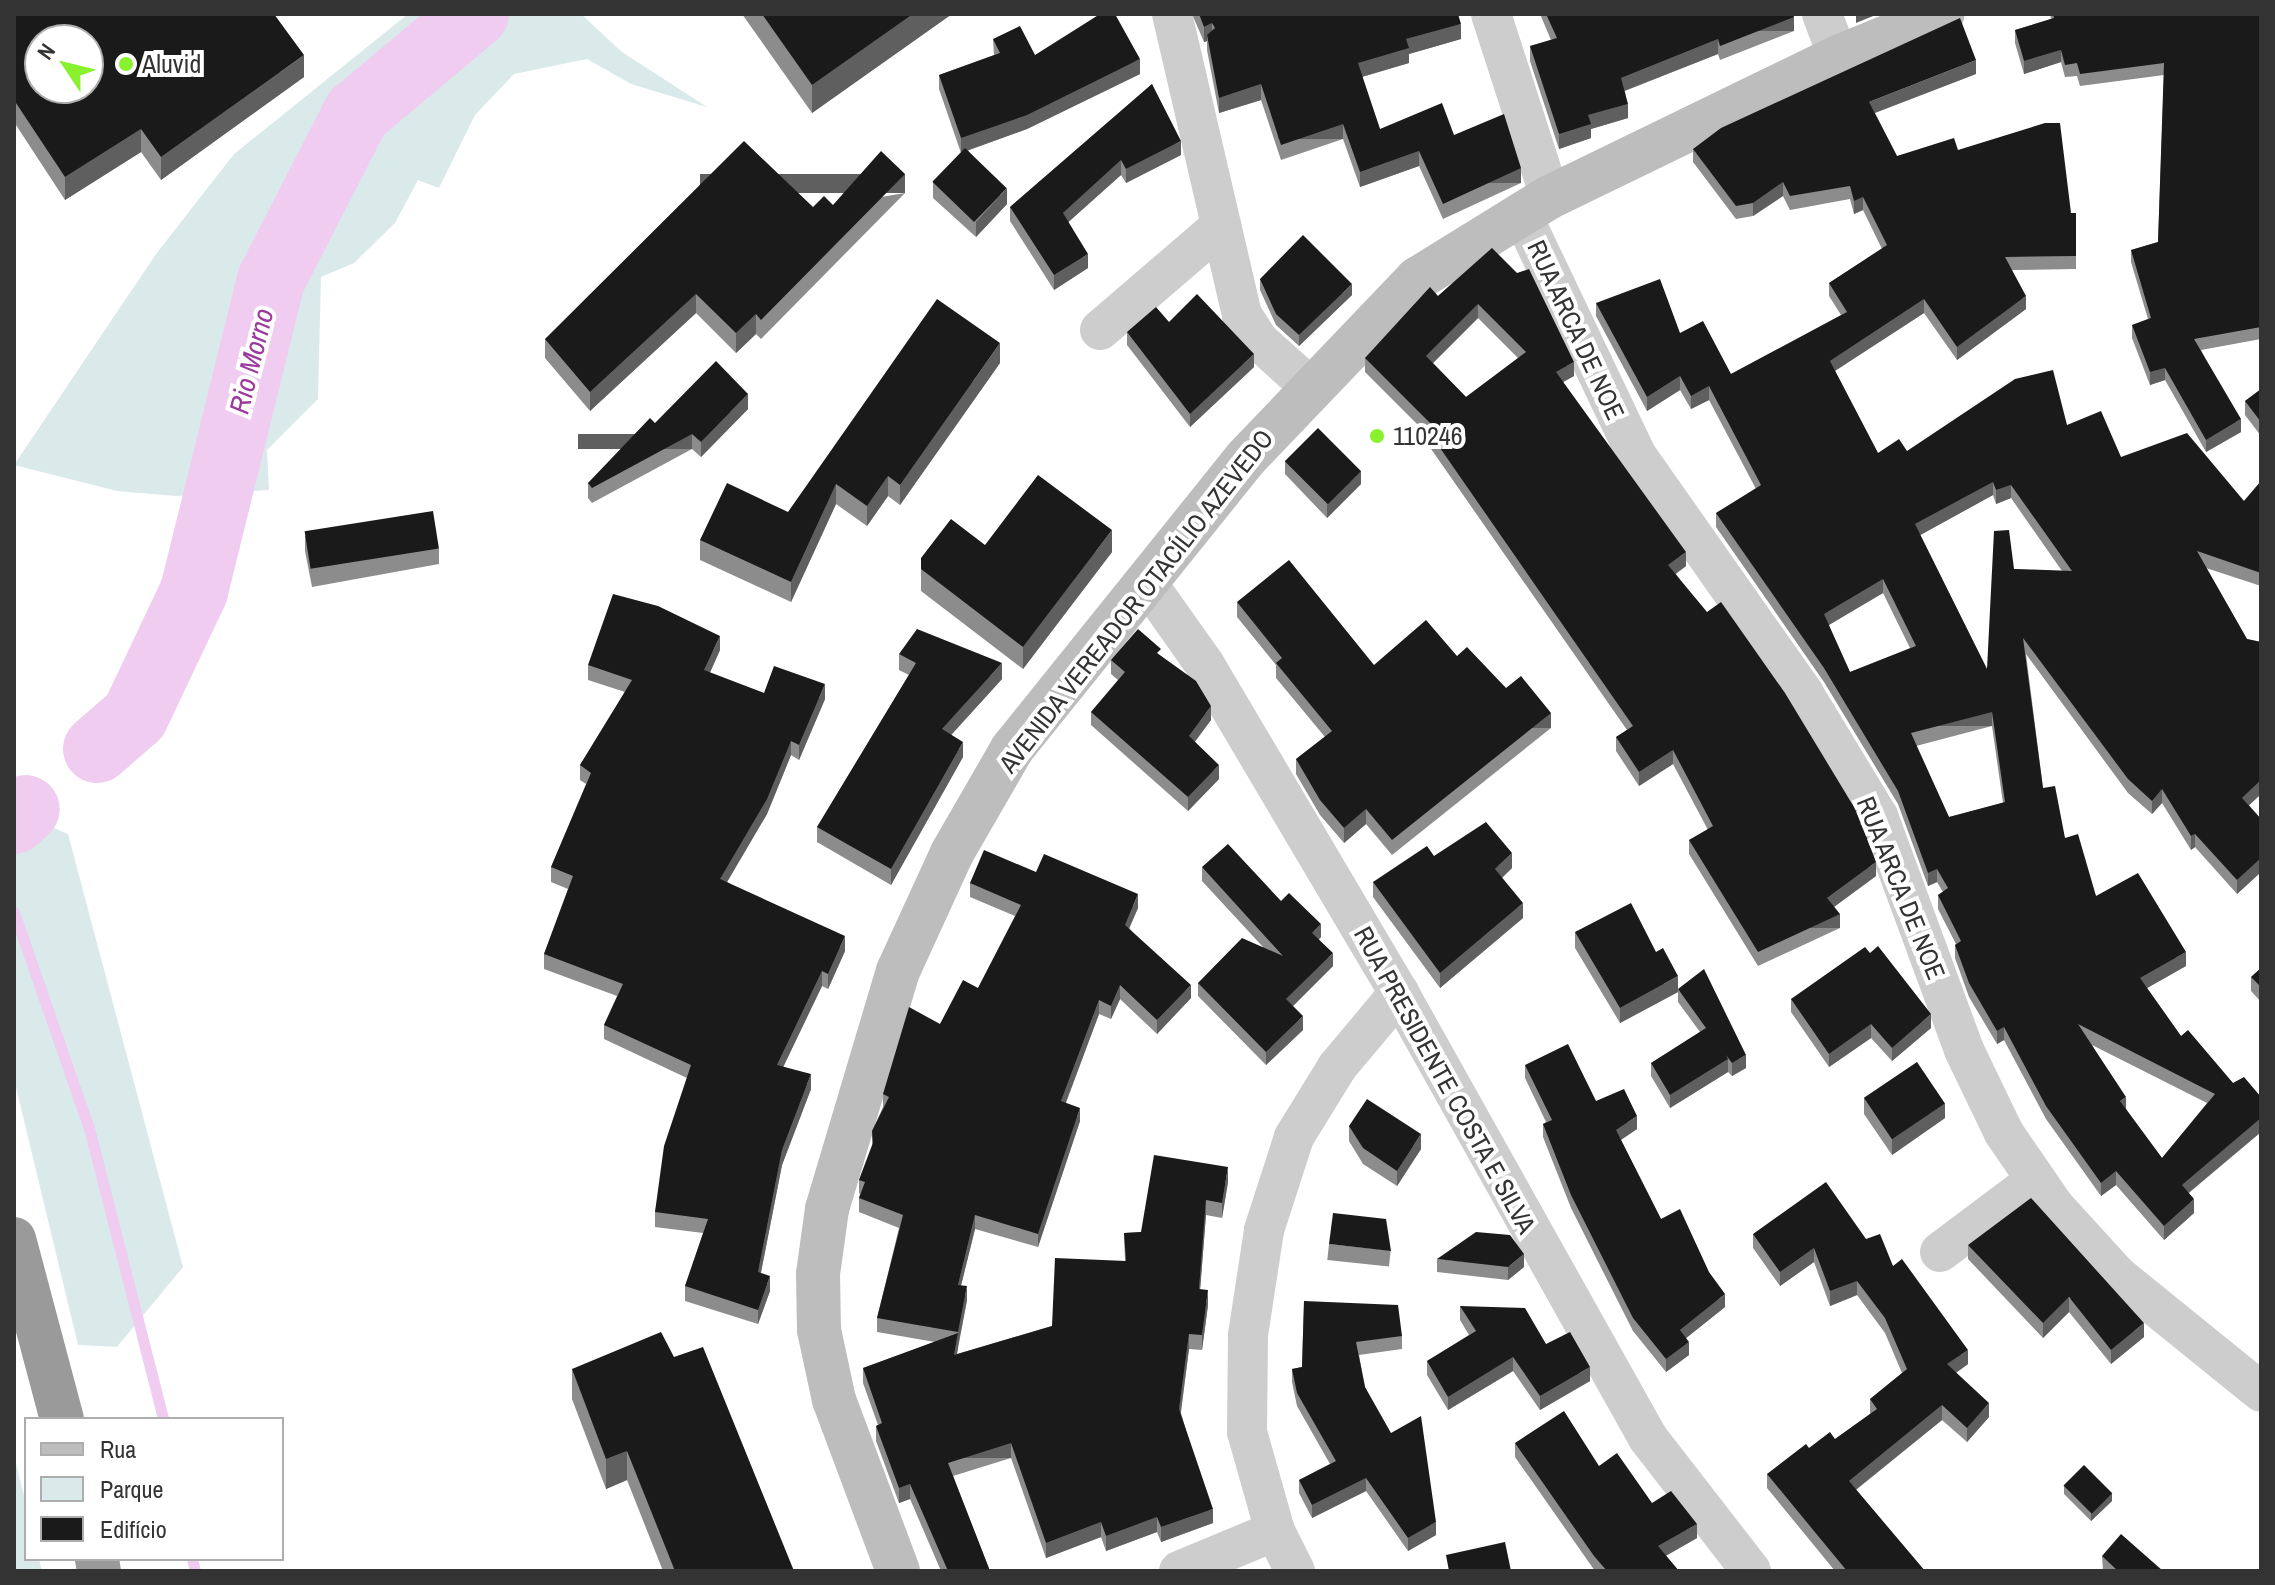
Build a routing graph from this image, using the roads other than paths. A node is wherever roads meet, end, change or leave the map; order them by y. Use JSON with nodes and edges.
{"nodes":[{"id":1,"x":1172,"y":14,"type":"edge"},
{"id":2,"x":1491,"y":14,"type":"edge"},
{"id":3,"x":1822,"y":14,"type":"edge"},
{"id":4,"x":1943,"y":14,"type":"edge"},
{"id":5,"x":1838,"y":57,"type":"junction"},
{"id":6,"x":1535,"y":205,"type":"junction"},
{"id":7,"x":1221,"y":226,"type":"junction"},
{"id":8,"x":1100,"y":330,"type":"dead end"},
{"id":9,"x":1310,"y":387,"type":"junction"},
{"id":10,"x":1147,"y":583,"type":"junction"},
{"id":11,"x":1399,"y":993,"type":"junction"},
{"id":12,"x":2036,"y":1180,"type":"junction"},
{"id":13,"x":14,"y":1239,"type":"edge"},
{"id":14,"x":1940,"y":1252,"type":"dead end"},
{"id":15,"x":2261,"y":1392,"type":"edge"},
{"id":16,"x":61,"y":1417,"type":"edge"},
{"id":17,"x":1275,"y":1531,"type":"junction"},
{"id":18,"x":898,"y":1571,"type":"edge"},
{"id":19,"x":1179,"y":1571,"type":"edge"},
{"id":20,"x":1295,"y":1571,"type":"edge"},
{"id":21,"x":1751,"y":1571,"type":"edge"}],
"edges":[{"from":1,"to":7,"type":"street"},
{"from":2,"to":6,"type":"street","name":"RUA ARCA DE NOE"},
{"from":3,"to":5,"type":"street"},
{"from":4,"to":5,"type":"main road","name":"AVENIDA VEREADOR OTACÍLIO AZEVEDO"},
{"from":5,"to":6,"type":"main road","name":"AVENIDA VEREADOR OTACÍLIO AZEVEDO"},
{"from":6,"to":9,"type":"main road","name":"AVENIDA VEREADOR OTACÍLIO AZEVEDO"},
{"from":6,"to":12,"type":"street","name":"RUA ARCA DE NOE"},
{"from":7,"to":8,"type":"street"},
{"from":7,"to":9,"type":"street"},
{"from":9,"to":10,"type":"main road","name":"AVENIDA VEREADOR OTACÍLIO AZEVEDO"},
{"from":10,"to":11,"type":"street","name":"RUA PRESIDENTE COSTA E SILVA"},
{"from":10,"to":18,"type":"main road","name":"AVENIDA VEREADOR OTACÍLIO AZEVEDO"},
{"from":11,"to":17,"type":"street"},
{"from":11,"to":21,"type":"street","name":"RUA PRESIDENTE COSTA E SILVA"},
{"from":12,"to":14,"type":"street"},
{"from":12,"to":15,"type":"street","name":"RUA ARCA DE NOE"},
{"from":13,"to":16,"type":"highway"},
{"from":17,"to":19,"type":"street"},
{"from":17,"to":20,"type":"street"}]}
